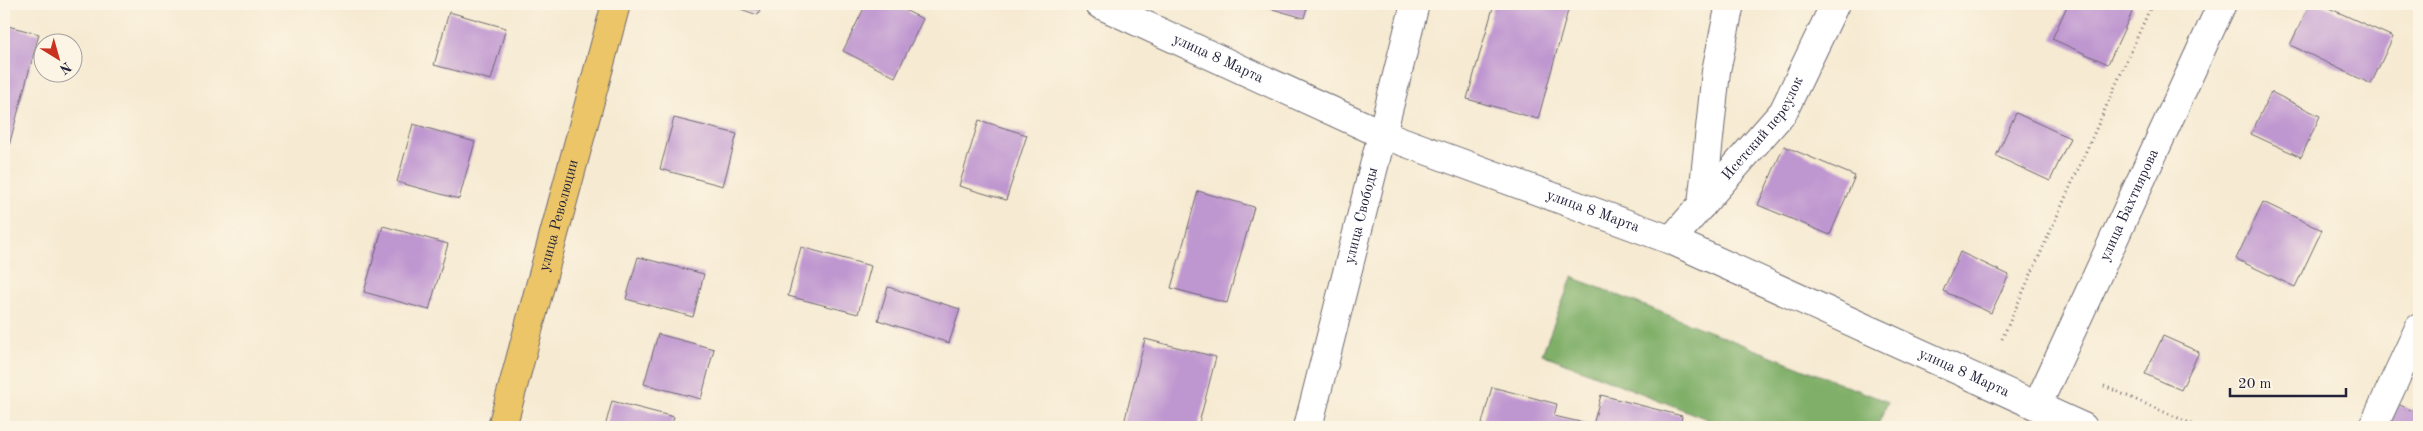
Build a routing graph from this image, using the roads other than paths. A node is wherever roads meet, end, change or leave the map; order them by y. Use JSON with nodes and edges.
{"nodes":[{"id":1,"x":616,"y":4,"type":"edge"},
{"id":2,"x":1099,"y":4,"type":"edge"},
{"id":3,"x":1415,"y":4,"type":"edge"},
{"id":4,"x":1730,"y":4,"type":"edge"},
{"id":5,"x":1835,"y":4,"type":"edge"},
{"id":6,"x":2222,"y":4,"type":"edge"},
{"id":7,"x":1382,"y":134,"type":"junction"},
{"id":8,"x":1702,"y":205,"type":"junction"},
{"id":9,"x":1671,"y":240,"type":"junction"},
{"id":10,"x":2419,"y":328,"type":"edge"},
{"id":11,"x":2037,"y":406,"type":"junction"},
{"id":12,"x":502,"y":427,"type":"edge"},
{"id":13,"x":1308,"y":427,"type":"edge"},
{"id":14,"x":2084,"y":427,"type":"edge"},
{"id":15,"x":2373,"y":427,"type":"edge"}],
"edges":[{"from":1,"to":12,"type":"main road","name":"улица Революции"},
{"from":2,"to":7,"type":"street","name":"улица 8 Марта"},
{"from":3,"to":7,"type":"street","name":"улица Свободы"},
{"from":4,"to":8,"type":"street"},
{"from":5,"to":8,"type":"street","name":"Исетский переулок"},
{"from":6,"to":11,"type":"street","name":"улица Бахтиярова"},
{"from":7,"to":9,"type":"street","name":"улица 8 Марта"},
{"from":7,"to":13,"type":"street","name":"улица Свободы"},
{"from":8,"to":9,"type":"street","name":"Исетский переулок"},
{"from":9,"to":11,"type":"street","name":"улица 8 Марта"},
{"from":10,"to":15,"type":"street"},
{"from":11,"to":14,"type":"street","name":"улица 8 Марта"}]}
